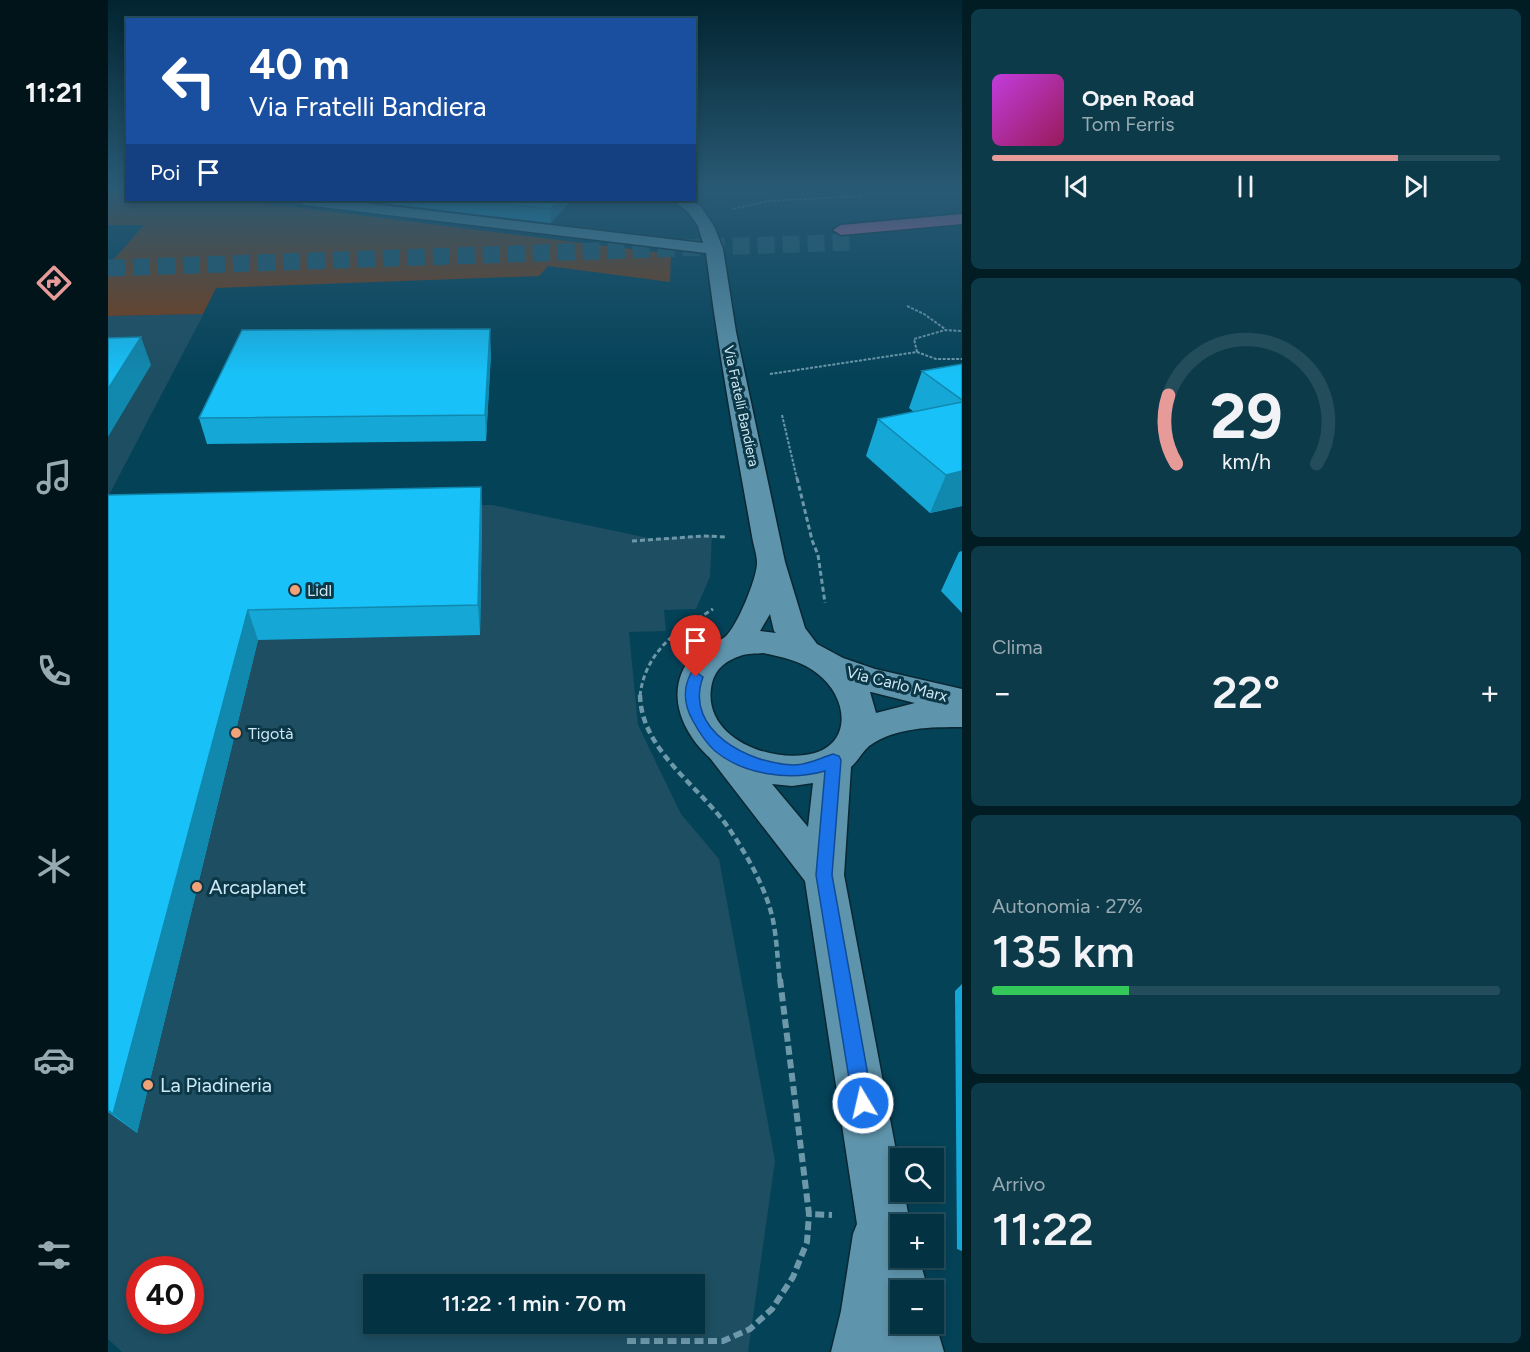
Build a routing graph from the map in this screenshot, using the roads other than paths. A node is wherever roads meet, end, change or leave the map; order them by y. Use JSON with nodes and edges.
{"nodes":[{"id":1,"x":714,"y":250,"type":"edge"},
{"id":2,"x":771,"y":562,"type":"junction"},
{"id":3,"x":735,"y":645,"type":"junction"},
{"id":4,"x":819,"y":660,"type":"junction"},
{"id":5,"x":962,"y":702,"type":"edge"},
{"id":6,"x":962,"y":714,"type":"edge"},
{"id":7,"x":719,"y":746,"type":"junction"},
{"id":8,"x":845,"y":748,"type":"junction"},
{"id":9,"x":824,"y":875,"type":"junction"},
{"id":10,"x":882,"y":1217,"type":"junction"},
{"id":11,"x":897,"y":1280,"type":"edge"},
{"id":12,"x":911,"y":1334,"type":"edge"},
{"id":13,"x":860,"y":1352,"type":"edge"},
{"id":14,"x":915,"y":1352,"type":"edge"}],
"edges":[{"from":1,"to":2,"type":"street","name":"Via Fratelli Bandiera"},
{"from":2,"to":3,"type":"street","name":"Via Fratelli Bandiera"},
{"from":2,"to":4,"type":"street","name":"Via Fratelli Bandiera"},
{"from":3,"to":4,"type":"street","name":"Via Fratelli Bandiera"},
{"from":3,"to":7,"type":"street","name":"Via Fratelli Bandiera"},
{"from":4,"to":5,"type":"street","name":"Via Carlo Marx"},
{"from":4,"to":8,"type":"street","name":"Via Fratelli Bandiera"},
{"from":6,"to":8,"type":"street","name":"Via Carlo Marx"},
{"from":7,"to":8,"type":"street","name":"Via Fratelli Bandiera"},
{"from":7,"to":9,"type":"street","name":"Via Fratelli Bandiera"},
{"from":8,"to":9,"type":"street","name":"Via Fratelli Bandiera"},
{"from":9,"to":10,"type":"street","name":"Via Fratelli Bandiera"},
{"from":10,"to":11,"type":"street","name":"Via Fratelli Bandiera"},
{"from":10,"to":13,"type":"street","name":"Via Fratelli Bandiera"},
{"from":12,"to":14,"type":"street"}]}
